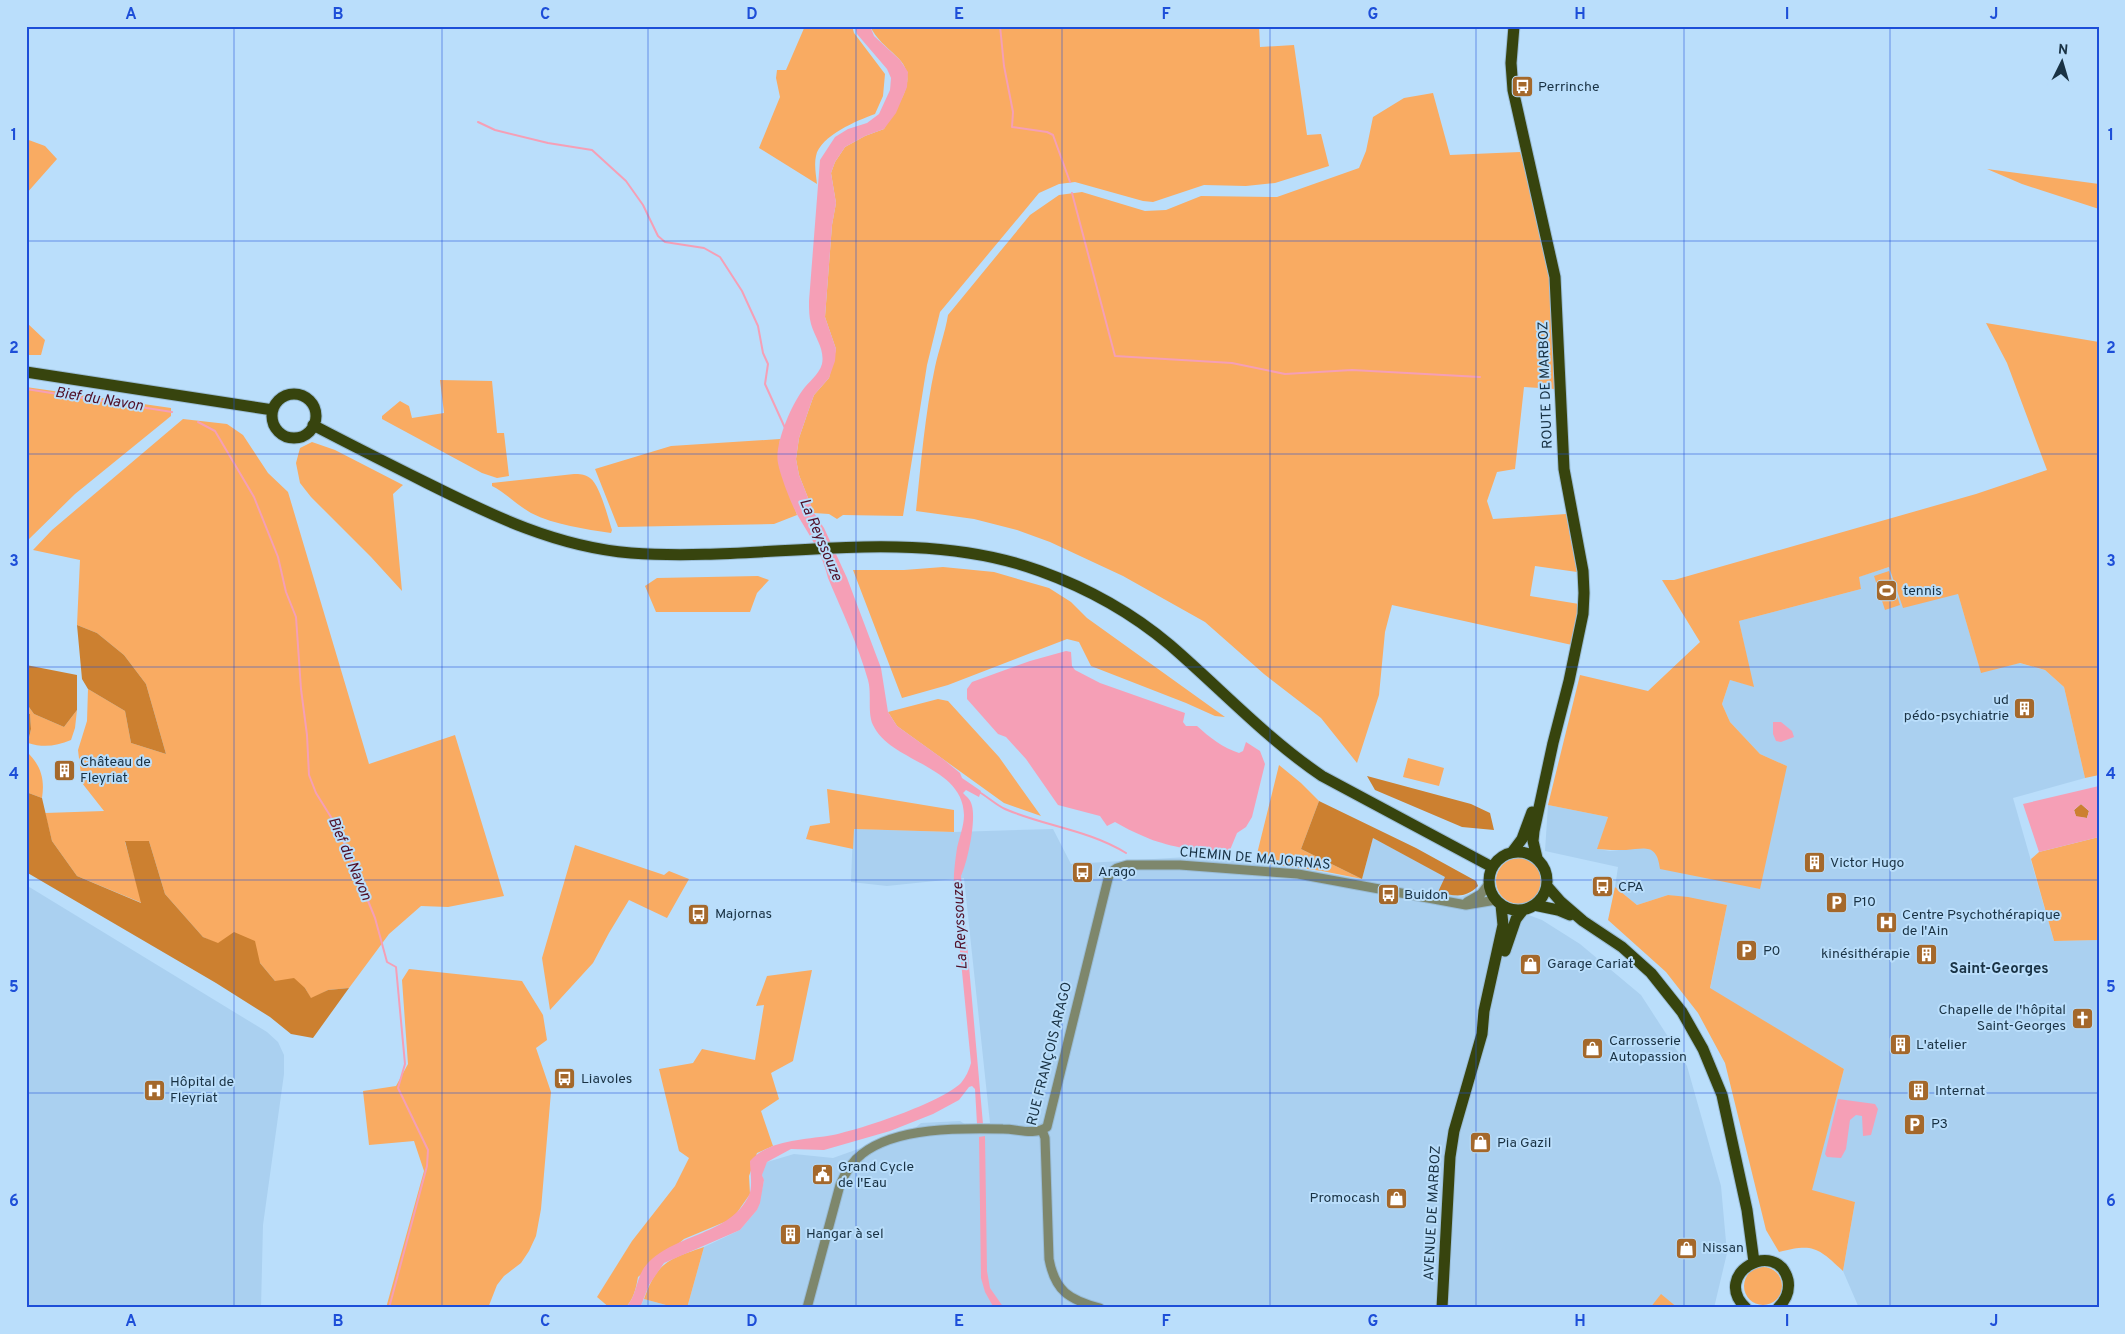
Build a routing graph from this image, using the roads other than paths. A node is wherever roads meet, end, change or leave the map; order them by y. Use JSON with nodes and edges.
{"nodes":[{"id":1,"x":1514,"y":26,"type":"edge"},
{"id":2,"x":26,"y":372,"type":"edge"},
{"id":3,"x":273,"y":410,"type":"junction"},
{"id":4,"x":313,"y":425,"type":"junction"},
{"id":5,"x":1553,"y":743,"type":"junction"},
{"id":6,"x":1513,"y":852,"type":"junction"},
{"id":7,"x":1537,"y":858,"type":"junction"},
{"id":8,"x":1492,"y":867,"type":"junction"},
{"id":9,"x":1110,"y":873,"type":"joint"},
{"id":10,"x":1488,"y":885,"type":"junction"},
{"id":11,"x":1547,"y":886,"type":"junction"},
{"id":12,"x":1457,"y":903,"type":"junction"},
{"id":13,"x":1498,"y":903,"type":"junction"},
{"id":14,"x":1534,"y":905,"type":"junction"},
{"id":15,"x":1523,"y":910,"type":"junction"},
{"id":16,"x":1583,"y":921,"type":"junction"},
{"id":17,"x":1482,"y":1034,"type":"junction"},
{"id":18,"x":1042,"y":1130,"type":"junction"},
{"id":19,"x":1754,"y":1262,"type":"junction"},
{"id":20,"x":1785,"y":1306,"type":"edge"},
{"id":21,"x":808,"y":1308,"type":"edge"},
{"id":22,"x":1100,"y":1308,"type":"edge"},
{"id":23,"x":1442,"y":1308,"type":"edge"},
{"id":24,"x":1746,"y":1308,"type":"edge"}],
"edges":[{"from":1,"to":5,"type":"main road","name":"ROUTE DE MARBOZ"},
{"from":2,"to":3,"type":"main road"},
{"from":3,"to":4,"type":"main road"},
{"from":3,"to":4,"type":"main road"},
{"from":4,"to":8,"type":"main road"},
{"from":5,"to":6,"type":"main road","name":"ROUTE DE MARBOZ"},
{"from":5,"to":7,"type":"main road","name":"ROUTE DE MARBOZ"},
{"from":6,"to":7,"type":"main road"},
{"from":6,"to":8,"type":"main road"},
{"from":7,"to":11,"type":"main road"},
{"from":8,"to":10,"type":"main road"},
{"from":9,"to":12,"type":"street","name":"CHEMIN DE MAJORNAS"},
{"from":9,"to":18,"type":"street","name":"RUE FRANÇOIS ARAGO"},
{"from":10,"to":12,"type":"street"},
{"from":10,"to":13,"type":"main road"},
{"from":11,"to":14,"type":"main road"},
{"from":11,"to":16,"type":"main road"},
{"from":12,"to":13,"type":"street","name":"CHEMIN DE MAJORNAS"},
{"from":13,"to":15,"type":"main road"},
{"from":13,"to":17,"type":"main road","name":"AVENUE DE MARBOZ"},
{"from":14,"to":15,"type":"main road"},
{"from":14,"to":16,"type":"main road"},
{"from":15,"to":17,"type":"main road","name":"AVENUE DE MARBOZ"},
{"from":16,"to":19,"type":"main road"},
{"from":17,"to":23,"type":"main road","name":"AVENUE DE MARBOZ"},
{"from":18,"to":21,"type":"street"},
{"from":18,"to":22,"type":"street","name":"RUE FRANÇOIS ARAGO"},
{"from":19,"to":20,"type":"main road"},
{"from":19,"to":24,"type":"main road"}]}
